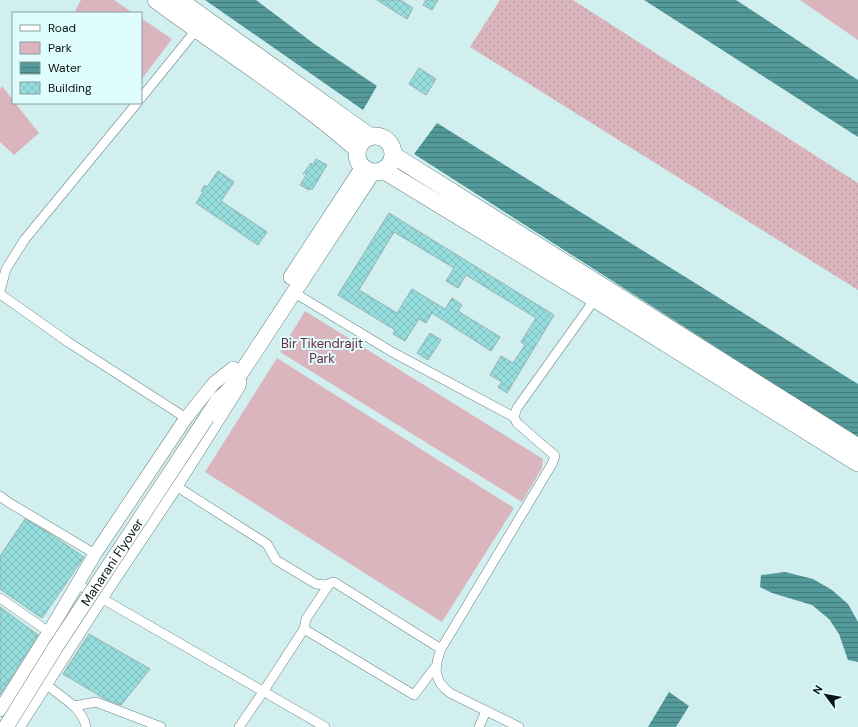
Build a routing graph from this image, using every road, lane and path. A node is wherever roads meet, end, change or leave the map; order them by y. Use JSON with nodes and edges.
{"nodes":[{"id":1,"x":156,"y":0,"type":"edge"},
{"id":2,"x":179,"y":0,"type":"edge"},
{"id":3,"x":196,"y":30,"type":"junction"},
{"id":4,"x":142,"y":97,"type":"edge"},
{"id":5,"x":136,"y":104,"type":"edge"},
{"id":6,"x":369,"y":136,"type":"junction"},
{"id":7,"x":357,"y":149,"type":"junction"},
{"id":8,"x":393,"y":155,"type":"junction"},
{"id":9,"x":373,"y":170,"type":"junction"},
{"id":10,"x":323,"y":237,"type":"junction"},
{"id":11,"x":293,"y":292,"type":"junction"},
{"id":12,"x":0,"y":293,"type":"edge"},
{"id":13,"x":595,"y":299,"type":"junction"},
{"id":14,"x":238,"y":369,"type":"junction"},
{"id":15,"x":514,"y":417,"type":"junction"},
{"id":16,"x":186,"y":418,"type":"junction"},
{"id":17,"x":858,"y":447,"type":"edge"},
{"id":18,"x":858,"y":463,"type":"edge"},
{"id":19,"x":176,"y":486,"type":"junction"},
{"id":20,"x":0,"y":496,"type":"edge"},
{"id":21,"x":95,"y":554,"type":"junction"},
{"id":22,"x":330,"y":583,"type":"junction"},
{"id":23,"x":77,"y":584,"type":"junction"},
{"id":24,"x":0,"y":598,"type":"edge"},
{"id":25,"x":101,"y":598,"type":"junction"},
{"id":26,"x":304,"y":629,"type":"junction"},
{"id":27,"x":49,"y":632,"type":"junction"},
{"id":28,"x":441,"y":649,"type":"junction"},
{"id":29,"x":28,"y":665,"type":"junction"},
{"id":30,"x":436,"y":666,"type":"junction"},
{"id":31,"x":46,"y":684,"type":"junction"},
{"id":32,"x":263,"y":692,"type":"junction"},
{"id":33,"x":74,"y":706,"type":"junction"},
{"id":34,"x":0,"y":710,"type":"edge"},
{"id":35,"x":486,"y":711,"type":"junction"},
{"id":36,"x":85,"y":724,"type":"edge"},
{"id":37,"x":6,"y":727,"type":"edge"},
{"id":38,"x":18,"y":727,"type":"edge"},
{"id":39,"x":161,"y":727,"type":"edge"},
{"id":40,"x":239,"y":727,"type":"edge"},
{"id":41,"x":325,"y":727,"type":"edge"},
{"id":42,"x":479,"y":727,"type":"edge"},
{"id":43,"x":519,"y":727,"type":"edge"}],
"edges":[{"from":1,"to":3,"type":"highway"},
{"from":2,"to":6,"type":"highway"},
{"from":3,"to":4,"type":"street"},
{"from":3,"to":7,"type":"highway"},
{"from":5,"to":12,"type":"street"},
{"from":6,"to":7,"type":"highway"},
{"from":6,"to":8,"type":"highway"},
{"from":7,"to":9,"type":"highway"},
{"from":8,"to":9,"type":"highway"},
{"from":8,"to":17,"type":"highway"},
{"from":9,"to":10,"type":"main road"},
{"from":9,"to":13,"type":"highway"},
{"from":10,"to":11,"type":"main road"},
{"from":10,"to":14,"type":"main road"},
{"from":11,"to":14,"type":"main road"},
{"from":11,"to":15,"type":"street"},
{"from":12,"to":16,"type":"street"},
{"from":13,"to":15,"type":"street"},
{"from":13,"to":18,"type":"highway"},
{"from":14,"to":16,"type":"street"},
{"from":14,"to":19,"type":"street"},
{"from":14,"to":37,"type":"main road","name":"Maharani Flyover","bridge":true},
{"from":15,"to":28,"type":"street"},
{"from":16,"to":21,"type":"street"},
{"from":19,"to":22,"type":"street"},
{"from":19,"to":25,"type":"street"},
{"from":20,"to":21,"type":"street"},
{"from":21,"to":23,"type":"street"},
{"from":22,"to":26,"type":"street"},
{"from":22,"to":28,"type":"street"},
{"from":23,"to":25,"type":"street"},
{"from":23,"to":27,"type":"street"},
{"from":24,"to":27,"type":"street"},
{"from":25,"to":31,"type":"street"},
{"from":25,"to":32,"type":"street"},
{"from":26,"to":30,"type":"street"},
{"from":26,"to":32,"type":"street"},
{"from":27,"to":29,"type":"street"},
{"from":28,"to":30,"type":"street"},
{"from":29,"to":31,"type":"street"},
{"from":29,"to":34,"type":"street"},
{"from":30,"to":35,"type":"street"},
{"from":31,"to":33,"type":"street"},
{"from":31,"to":38,"type":"street"},
{"from":32,"to":40,"type":"street"},
{"from":32,"to":41,"type":"street"},
{"from":33,"to":36,"type":"street"},
{"from":33,"to":39,"type":"street"},
{"from":35,"to":42,"type":"street"},
{"from":35,"to":43,"type":"street"}]}
